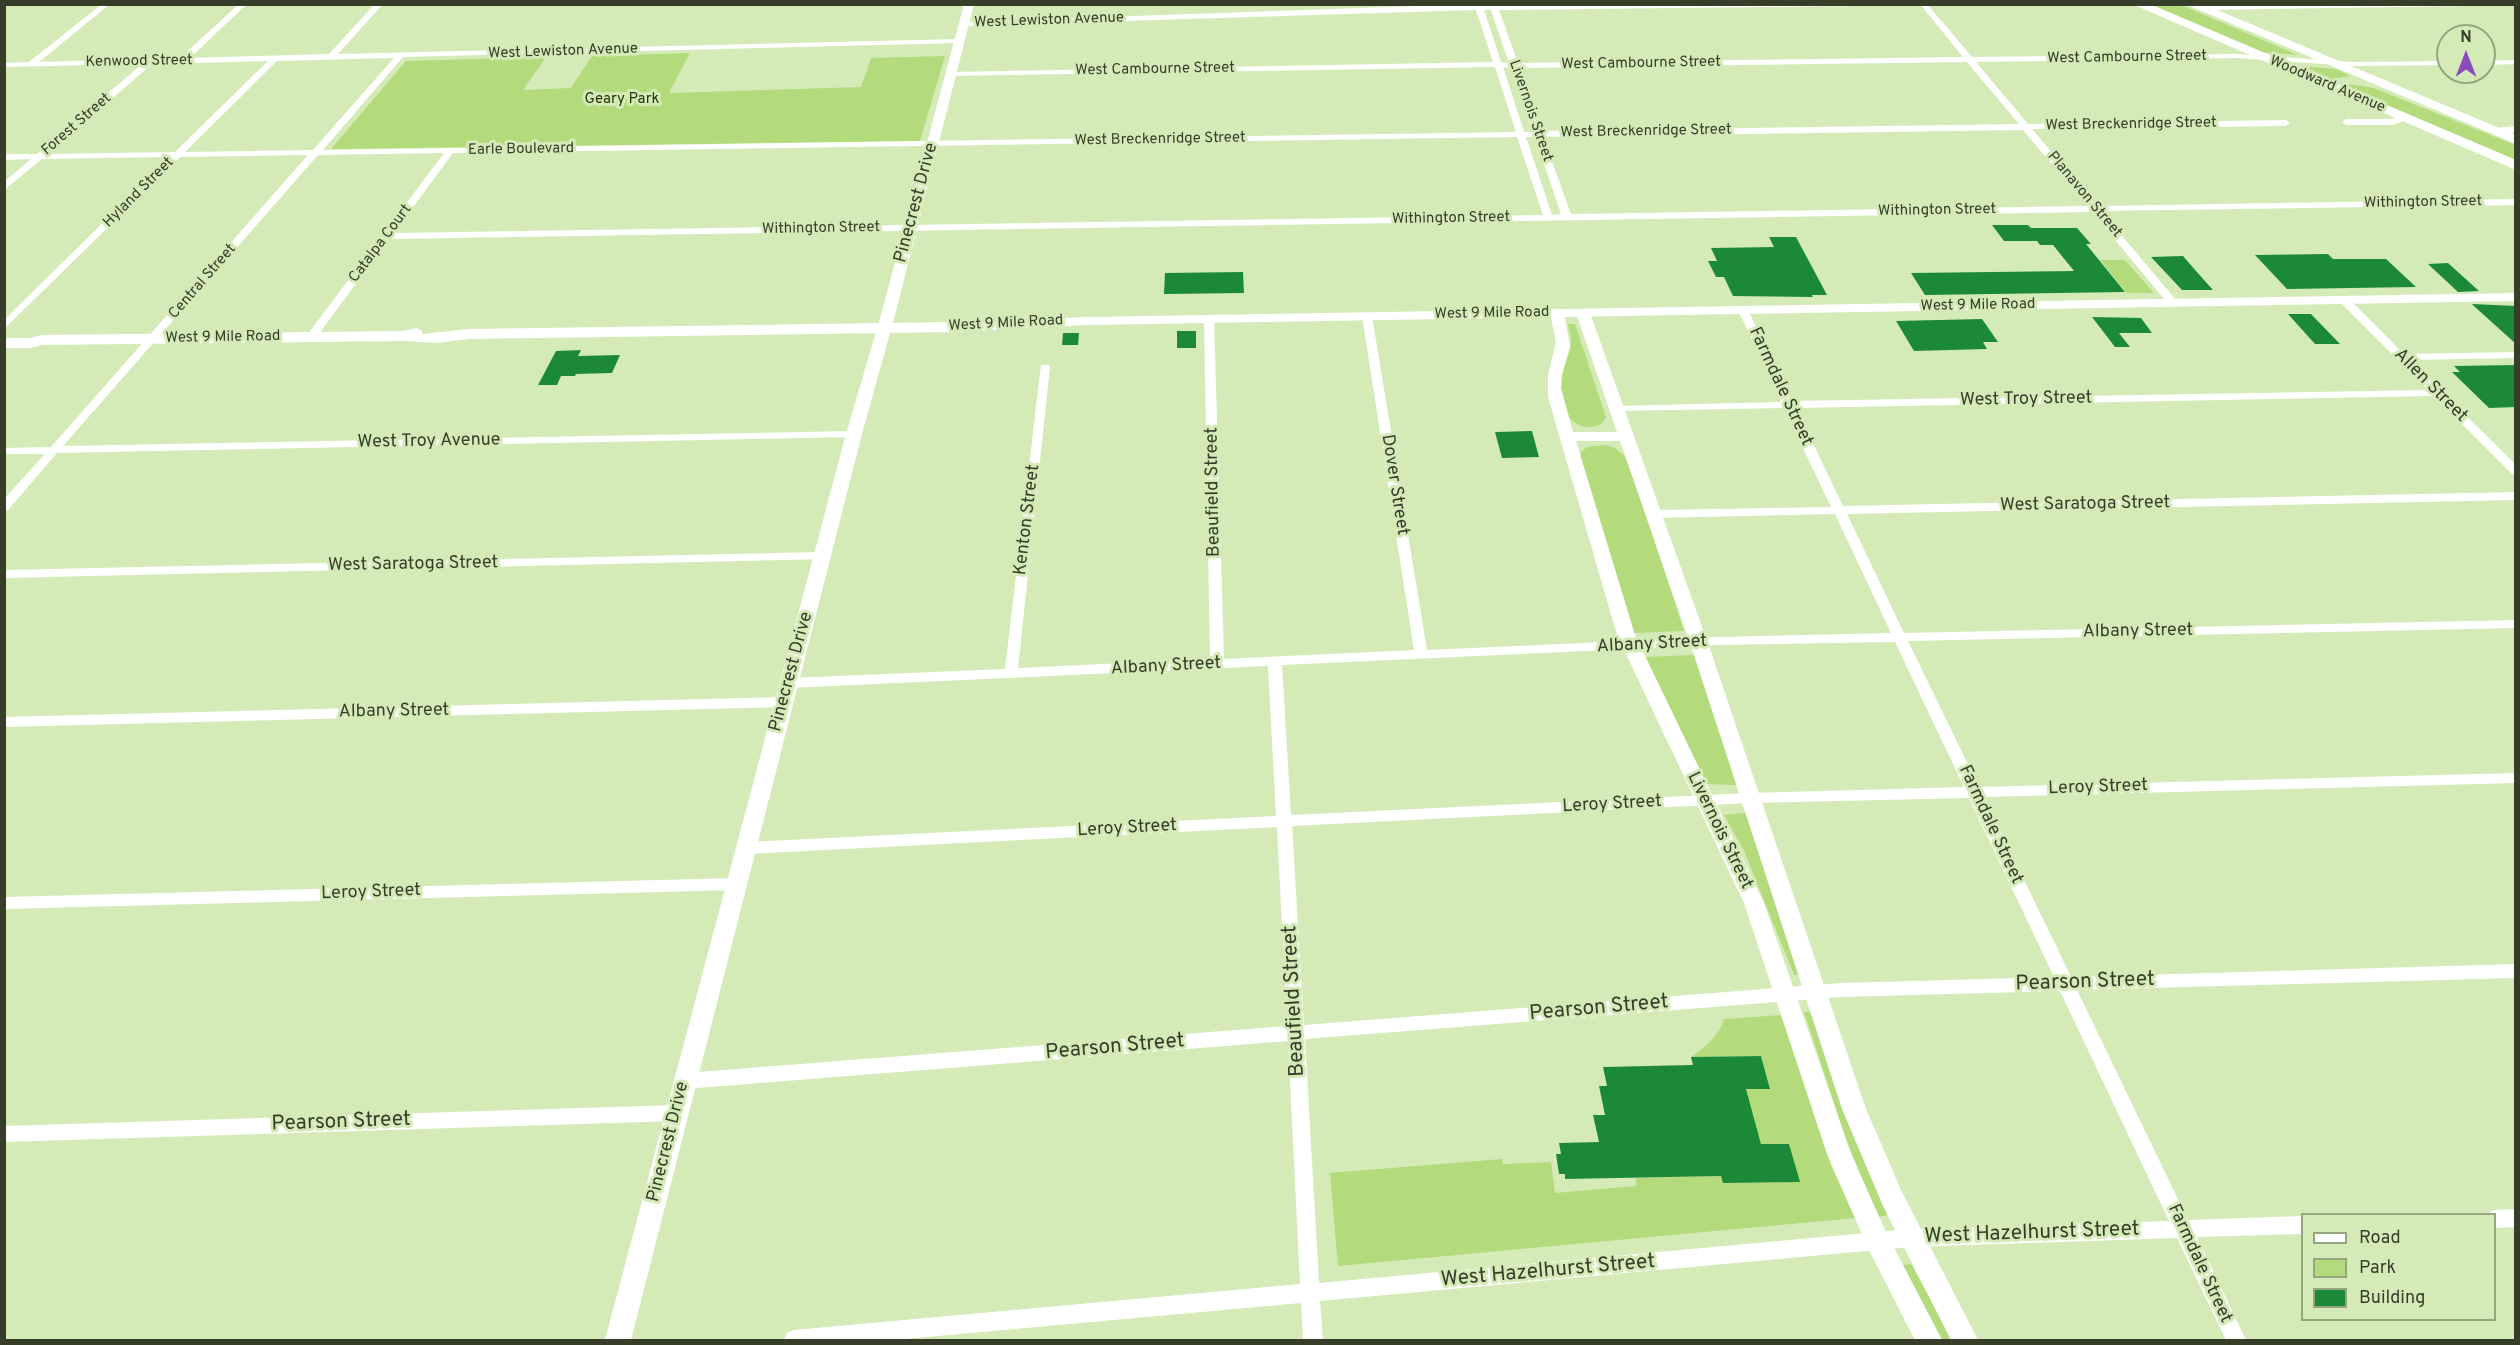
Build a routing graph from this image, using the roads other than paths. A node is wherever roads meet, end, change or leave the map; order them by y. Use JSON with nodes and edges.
{"nodes":[{"id":1,"x":107,"y":4,"type":"edge"},
{"id":2,"x":244,"y":4,"type":"edge"},
{"id":3,"x":380,"y":4,"type":"edge"},
{"id":4,"x":969,"y":4,"type":"edge"},
{"id":5,"x":1854,"y":4,"type":"edge"},
{"id":6,"x":1923,"y":4,"type":"edge"},
{"id":7,"x":2138,"y":4,"type":"edge"},
{"id":8,"x":2464,"y":4,"type":"edge"},
{"id":9,"x":1479,"y":6,"type":"edge"},
{"id":10,"x":1494,"y":6,"type":"edge"},
{"id":11,"x":2195,"y":6,"type":"edge"},
{"id":12,"x":964,"y":24,"type":"junction"},
{"id":13,"x":959,"y":41,"type":"junction"},
{"id":14,"x":400,"y":56,"type":"junction"},
{"id":15,"x":2260,"y":57,"type":"junction"},
{"id":16,"x":330,"y":58,"type":"junction"},
{"id":17,"x":274,"y":59,"type":"junction"},
{"id":18,"x":1970,"y":60,"type":"junction"},
{"id":19,"x":182,"y":61,"type":"junction"},
{"id":20,"x":148,"y":62,"type":"junction"},
{"id":21,"x":2516,"y":62,"type":"edge"},
{"id":22,"x":2331,"y":63,"type":"junction"},
{"id":23,"x":2436,"y":63,"type":"edge"},
{"id":24,"x":2496,"y":63,"type":"edge"},
{"id":25,"x":31,"y":64,"type":"junction"},
{"id":26,"x":1498,"y":64,"type":"junction"},
{"id":27,"x":4,"y":65,"type":"edge"},
{"id":28,"x":21,"y":65,"type":"junction"},
{"id":29,"x":1514,"y":65,"type":"junction"},
{"id":30,"x":10,"y":74,"type":"dead end"},
{"id":31,"x":951,"y":74,"type":"junction"},
{"id":32,"x":2370,"y":80,"type":"junction"},
{"id":33,"x":2339,"y":91,"type":"junction"},
{"id":34,"x":2405,"y":118,"type":"junction"},
{"id":35,"x":2346,"y":122,"type":"dead end"},
{"id":36,"x":2286,"y":123,"type":"dead end"},
{"id":37,"x":2027,"y":127,"type":"junction"},
{"id":38,"x":2516,"y":129,"type":"edge"},
{"id":39,"x":2496,"y":131,"type":"junction"},
{"id":40,"x":1521,"y":134,"type":"junction"},
{"id":41,"x":1538,"y":134,"type":"junction"},
{"id":42,"x":2516,"y":140,"type":"edge"},
{"id":43,"x":933,"y":144,"type":"junction"},
{"id":44,"x":450,"y":151,"type":"junction"},
{"id":45,"x":316,"y":153,"type":"junction"},
{"id":46,"x":178,"y":154,"type":"junction"},
{"id":47,"x":40,"y":156,"type":"junction"},
{"id":48,"x":4,"y":157,"type":"edge"},
{"id":49,"x":2516,"y":166,"type":"edge"},
{"id":50,"x":4,"y":188,"type":"edge"},
{"id":51,"x":2516,"y":202,"type":"edge"},
{"id":52,"x":2096,"y":208,"type":"junction"},
{"id":53,"x":1548,"y":217,"type":"junction"},
{"id":54,"x":1567,"y":217,"type":"junction"},
{"id":55,"x":911,"y":228,"type":"junction"},
{"id":56,"x":387,"y":236,"type":"junction"},
{"id":57,"x":2516,"y":297,"type":"edge"},
{"id":58,"x":2344,"y":300,"type":"junction"},
{"id":59,"x":2173,"y":303,"type":"junction"},
{"id":60,"x":1743,"y":310,"type":"junction"},
{"id":61,"x":1557,"y":313,"type":"junction"},
{"id":62,"x":1583,"y":313,"type":"junction"},
{"id":63,"x":1367,"y":316,"type":"junction"},
{"id":64,"x":1209,"y":319,"type":"junction"},
{"id":65,"x":4,"y":326,"type":"edge"},
{"id":66,"x":884,"y":328,"type":"junction"},
{"id":67,"x":311,"y":337,"type":"junction"},
{"id":68,"x":4,"y":338,"type":"edge"},
{"id":69,"x":152,"y":339,"type":"junction"},
{"id":70,"x":42,"y":340,"type":"junction"},
{"id":71,"x":4,"y":343,"type":"edge"},
{"id":72,"x":2516,"y":355,"type":"edge"},
{"id":73,"x":2400,"y":357,"type":"junction"},
{"id":74,"x":1045,"y":366,"type":"dead end"},
{"id":75,"x":2436,"y":393,"type":"junction"},
{"id":76,"x":1788,"y":405,"type":"junction"},
{"id":77,"x":1617,"y":408,"type":"junction"},
{"id":78,"x":854,"y":434,"type":"junction"},
{"id":79,"x":1627,"y":436,"type":"junction"},
{"id":80,"x":1566,"y":437,"type":"junction"},
{"id":81,"x":54,"y":450,"type":"junction"},
{"id":82,"x":4,"y":451,"type":"edge"},
{"id":83,"x":2515,"y":471,"type":"edge"},
{"id":84,"x":2516,"y":496,"type":"edge"},
{"id":85,"x":4,"y":507,"type":"edge"},
{"id":86,"x":1839,"y":510,"type":"junction"},
{"id":87,"x":1654,"y":514,"type":"junction"},
{"id":88,"x":822,"y":556,"type":"junction"},
{"id":89,"x":4,"y":574,"type":"edge"},
{"id":90,"x":2516,"y":624,"type":"edge"},
{"id":91,"x":1900,"y":638,"type":"junction"},
{"id":92,"x":1698,"y":642,"type":"junction"},
{"id":93,"x":1630,"y":646,"type":"junction"},
{"id":94,"x":1421,"y":655,"type":"junction"},
{"id":95,"x":1275,"y":662,"type":"junction"},
{"id":96,"x":1217,"y":665,"type":"junction"},
{"id":97,"x":1011,"y":674,"type":"junction"},
{"id":98,"x":786,"y":693,"type":"junction"},
{"id":99,"x":4,"y":722,"type":"edge"},
{"id":100,"x":2516,"y":777,"type":"edge"},
{"id":101,"x":1974,"y":792,"type":"junction"},
{"id":102,"x":1750,"y":798,"type":"junction"},
{"id":103,"x":1704,"y":800,"type":"junction"},
{"id":104,"x":1284,"y":821,"type":"junction"},
{"id":105,"x":746,"y":849,"type":"junction"},
{"id":106,"x":737,"y":884,"type":"junction"},
{"id":107,"x":4,"y":903,"type":"edge"},
{"id":108,"x":2516,"y":971,"type":"edge"},
{"id":109,"x":2065,"y":984,"type":"junction"},
{"id":110,"x":1816,"y":992,"type":"junction"},
{"id":111,"x":1785,"y":995,"type":"junction"},
{"id":112,"x":1297,"y":1033,"type":"junction"},
{"id":113,"x":685,"y":1081,"type":"junction"},
{"id":114,"x":677,"y":1113,"type":"junction"},
{"id":115,"x":4,"y":1134,"type":"edge"},
{"id":116,"x":2516,"y":1218,"type":"edge"},
{"id":117,"x":2496,"y":1219,"type":"edge"},
{"id":118,"x":2301,"y":1225,"type":"edge"},
{"id":119,"x":2182,"y":1229,"type":"junction"},
{"id":120,"x":1910,"y":1238,"type":"junction"},
{"id":121,"x":1878,"y":1242,"type":"junction"},
{"id":122,"x":1312,"y":1293,"type":"junction"},
{"id":123,"x":618,"y":1341,"type":"edge"},
{"id":124,"x":794,"y":1341,"type":"edge"},
{"id":125,"x":1313,"y":1341,"type":"edge"},
{"id":126,"x":1929,"y":1341,"type":"edge"},
{"id":127,"x":1965,"y":1341,"type":"edge"},
{"id":128,"x":2236,"y":1341,"type":"edge"}],
"edges":[{"from":1,"to":25,"type":"street"},
{"from":2,"to":19,"type":"street"},
{"from":3,"to":16,"type":"street"},
{"from":4,"to":12,"type":"street","name":"Pinecrest Drive"},
{"from":5,"to":10,"type":"street","name":"West Lewiston Avenue"},
{"from":6,"to":18,"type":"street","name":"Planavon Street"},
{"from":7,"to":15,"type":"main road","name":"Woodward Avenue"},
{"from":8,"to":11,"type":"street"},
{"from":9,"to":10,"type":"street","name":"West Lewiston Avenue"},
{"from":9,"to":12,"type":"street","name":"West Lewiston Avenue"},
{"from":9,"to":26,"type":"street","name":"Livernois Street"},
{"from":10,"to":29,"type":"street","name":"Livernois Street"},
{"from":11,"to":22,"type":"main road","name":"Woodward Avenue"},
{"from":12,"to":13,"type":"street","name":"Pinecrest Drive"},
{"from":13,"to":14,"type":"street","name":"West Lewiston Avenue"},
{"from":13,"to":31,"type":"street","name":"Pinecrest Drive"},
{"from":14,"to":16,"type":"street","name":"West Lewiston Avenue"},
{"from":14,"to":45,"type":"street","name":"Central Street"},
{"from":15,"to":18,"type":"street","name":"West Cambourne Street"},
{"from":15,"to":22,"type":"street","name":"West Cambourne Street"},
{"from":15,"to":33,"type":"main road","name":"Woodward Avenue"},
{"from":16,"to":17,"type":"street","name":"West Lewiston Avenue"},
{"from":17,"to":19,"type":"street","name":"Kenwood Street"},
{"from":17,"to":46,"type":"street","name":"Hyland Street"},
{"from":18,"to":29,"type":"street","name":"West Cambourne Street"},
{"from":18,"to":37,"type":"street","name":"Planavon Street"},
{"from":19,"to":20,"type":"street","name":"Kenwood Street"},
{"from":20,"to":25,"type":"street","name":"Kenwood Street"},
{"from":20,"to":47,"type":"street","name":"Forest Street"},
{"from":21,"to":24,"type":"street"},
{"from":22,"to":23,"type":"street","name":"West Cambourne Street"},
{"from":22,"to":32,"type":"main road","name":"Woodward Avenue"},
{"from":25,"to":28,"type":"street","name":"Kenwood Street"},
{"from":26,"to":29,"type":"street","name":"West Cambourne Street"},
{"from":26,"to":31,"type":"street","name":"West Cambourne Street"},
{"from":26,"to":40,"type":"street","name":"Livernois Street"},
{"from":27,"to":28,"type":"street","name":"Kenwood Street"},
{"from":28,"to":30,"type":"street"},
{"from":29,"to":41,"type":"street","name":"Livernois Street"},
{"from":31,"to":43,"type":"street","name":"Pinecrest Drive"},
{"from":32,"to":33,"type":"main road"},
{"from":32,"to":39,"type":"main road","name":"Woodward Avenue"},
{"from":33,"to":34,"type":"main road","name":"Woodward Avenue"},
{"from":34,"to":35,"type":"street"},
{"from":34,"to":49,"type":"main road","name":"Woodward Avenue"},
{"from":36,"to":37,"type":"street","name":"West Breckenridge Street"},
{"from":37,"to":41,"type":"street","name":"West Breckenridge Street"},
{"from":37,"to":52,"type":"street","name":"Planavon Street"},
{"from":38,"to":39,"type":"street"},
{"from":39,"to":42,"type":"main road","name":"Woodward Avenue"},
{"from":40,"to":41,"type":"street","name":"West Breckenridge Street"},
{"from":40,"to":43,"type":"street","name":"West Breckenridge Street"},
{"from":40,"to":53,"type":"street","name":"Livernois Street"},
{"from":41,"to":54,"type":"street","name":"Livernois Street"},
{"from":43,"to":44,"type":"street","name":"Earle Boulevard"},
{"from":43,"to":55,"type":"street","name":"Pinecrest Drive"},
{"from":44,"to":45,"type":"street","name":"Earle Boulevard"},
{"from":44,"to":56,"type":"street","name":"Catalpa Court"},
{"from":45,"to":46,"type":"street","name":"Earle Boulevard"},
{"from":45,"to":69,"type":"street","name":"Central Street"},
{"from":46,"to":47,"type":"street","name":"Earle Boulevard"},
{"from":46,"to":65,"type":"street","name":"Hyland Street"},
{"from":47,"to":48,"type":"street","name":"Earle Boulevard"},
{"from":47,"to":50,"type":"street","name":"Forest Street"},
{"from":51,"to":52,"type":"street","name":"Withington Street"},
{"from":52,"to":54,"type":"street","name":"Withington Street"},
{"from":52,"to":59,"type":"street","name":"Planavon Street"},
{"from":53,"to":54,"type":"street","name":"Withington Street"},
{"from":53,"to":55,"type":"street","name":"Withington Street"},
{"from":55,"to":56,"type":"street","name":"Withington Street"},
{"from":55,"to":66,"type":"street","name":"Pinecrest Drive"},
{"from":56,"to":67,"type":"street","name":"Catalpa Court"},
{"from":57,"to":58,"type":"main road","name":"West 9 Mile Road"},
{"from":58,"to":59,"type":"main road","name":"West 9 Mile Road"},
{"from":58,"to":73,"type":"street","name":"Allen Street"},
{"from":59,"to":60,"type":"main road","name":"West 9 Mile Road"},
{"from":60,"to":62,"type":"main road","name":"West 9 Mile Road"},
{"from":60,"to":76,"type":"street","name":"Farmdale Street"},
{"from":61,"to":62,"type":"main road","name":"West 9 Mile Road"},
{"from":61,"to":63,"type":"main road","name":"West 9 Mile Road"},
{"from":61,"to":80,"type":"street","name":"Livernois Street"},
{"from":62,"to":77,"type":"street","name":"Livernois Street"},
{"from":63,"to":64,"type":"main road","name":"West 9 Mile Road"},
{"from":63,"to":94,"type":"street","name":"Dover Street"},
{"from":64,"to":66,"type":"main road","name":"West 9 Mile Road"},
{"from":64,"to":96,"type":"street","name":"Beaufield Street"},
{"from":66,"to":67,"type":"main road","name":"West 9 Mile Road"},
{"from":66,"to":78,"type":"street","name":"Pinecrest Drive"},
{"from":67,"to":69,"type":"main road","name":"West 9 Mile Road"},
{"from":68,"to":70,"type":"main road","name":"West 9 Mile Road"},
{"from":69,"to":70,"type":"main road","name":"West 9 Mile Road"},
{"from":69,"to":81,"type":"street","name":"Central Street"},
{"from":70,"to":71,"type":"main road","name":"West 9 Mile Road"},
{"from":72,"to":73,"type":"street"},
{"from":73,"to":75,"type":"street","name":"Allen Street"},
{"from":74,"to":97,"type":"street","name":"Kenton Street"},
{"from":75,"to":76,"type":"street","name":"West Troy Street"},
{"from":75,"to":83,"type":"street","name":"Allen Street"},
{"from":76,"to":77,"type":"street","name":"West Troy Street"},
{"from":76,"to":86,"type":"street","name":"Farmdale Street"},
{"from":77,"to":79,"type":"street","name":"Livernois Street"},
{"from":78,"to":81,"type":"street","name":"West Troy Avenue"},
{"from":78,"to":88,"type":"street","name":"Pinecrest Drive"},
{"from":79,"to":80,"type":"street"},
{"from":79,"to":87,"type":"street","name":"Livernois Street"},
{"from":80,"to":93,"type":"street","name":"Livernois Street"},
{"from":81,"to":82,"type":"street","name":"West Troy Avenue"},
{"from":81,"to":85,"type":"street","name":"Central Street"},
{"from":84,"to":86,"type":"street","name":"West Saratoga Street"},
{"from":86,"to":87,"type":"street","name":"West Saratoga Street"},
{"from":86,"to":91,"type":"street","name":"Farmdale Street"},
{"from":87,"to":92,"type":"street","name":"Livernois Street"},
{"from":88,"to":89,"type":"street","name":"West Saratoga Street"},
{"from":88,"to":98,"type":"street","name":"Pinecrest Drive"},
{"from":90,"to":91,"type":"street","name":"Albany Street"},
{"from":91,"to":92,"type":"street","name":"Albany Street"},
{"from":91,"to":101,"type":"street","name":"Farmdale Street"},
{"from":92,"to":93,"type":"street","name":"Albany Street"},
{"from":92,"to":102,"type":"street","name":"Livernois Street"},
{"from":93,"to":94,"type":"street","name":"Albany Street"},
{"from":93,"to":103,"type":"street","name":"Livernois Street"},
{"from":94,"to":95,"type":"street","name":"Albany Street"},
{"from":95,"to":96,"type":"street","name":"Albany Street"},
{"from":95,"to":104,"type":"street","name":"Beaufield Street"},
{"from":96,"to":97,"type":"street","name":"Albany Street"},
{"from":97,"to":98,"type":"street","name":"Albany Street"},
{"from":98,"to":99,"type":"street","name":"Albany Street"},
{"from":98,"to":105,"type":"street","name":"Pinecrest Drive"},
{"from":100,"to":101,"type":"street","name":"Leroy Street"},
{"from":101,"to":102,"type":"street","name":"Leroy Street"},
{"from":101,"to":109,"type":"street","name":"Farmdale Street"},
{"from":102,"to":103,"type":"street","name":"Leroy Street"},
{"from":102,"to":110,"type":"street","name":"Livernois Street"},
{"from":103,"to":104,"type":"street","name":"Leroy Street"},
{"from":103,"to":111,"type":"street","name":"Livernois Street"},
{"from":104,"to":105,"type":"street","name":"Leroy Street"},
{"from":104,"to":112,"type":"street","name":"Beaufield Street"},
{"from":105,"to":106,"type":"street","name":"Pinecrest Drive"},
{"from":106,"to":107,"type":"street","name":"Leroy Street"},
{"from":106,"to":113,"type":"street","name":"Pinecrest Drive"},
{"from":108,"to":109,"type":"street","name":"Pearson Street"},
{"from":109,"to":110,"type":"street","name":"Pearson Street"},
{"from":109,"to":119,"type":"street","name":"Farmdale Street"},
{"from":110,"to":111,"type":"street","name":"Pearson Street"},
{"from":110,"to":120,"type":"street","name":"Livernois Street"},
{"from":111,"to":112,"type":"street","name":"Pearson Street"},
{"from":111,"to":121,"type":"street","name":"Livernois Street"},
{"from":112,"to":113,"type":"street","name":"Pearson Street"},
{"from":112,"to":122,"type":"street","name":"Beaufield Street"},
{"from":113,"to":114,"type":"street","name":"Pinecrest Drive"},
{"from":114,"to":115,"type":"street","name":"Pearson Street"},
{"from":114,"to":123,"type":"street","name":"Pinecrest Drive"},
{"from":116,"to":117,"type":"street"},
{"from":118,"to":119,"type":"street","name":"West Hazelhurst Street"},
{"from":119,"to":120,"type":"street","name":"West Hazelhurst Street"},
{"from":119,"to":128,"type":"street","name":"Farmdale Street"},
{"from":120,"to":121,"type":"street","name":"West Hazelhurst Street"},
{"from":120,"to":127,"type":"street","name":"Livernois Street"},
{"from":121,"to":122,"type":"street","name":"West Hazelhurst Street"},
{"from":121,"to":126,"type":"street","name":"Livernois Street"},
{"from":122,"to":124,"type":"street","name":"West Hazelhurst Street"},
{"from":122,"to":125,"type":"street","name":"Beaufield Street"}]}
